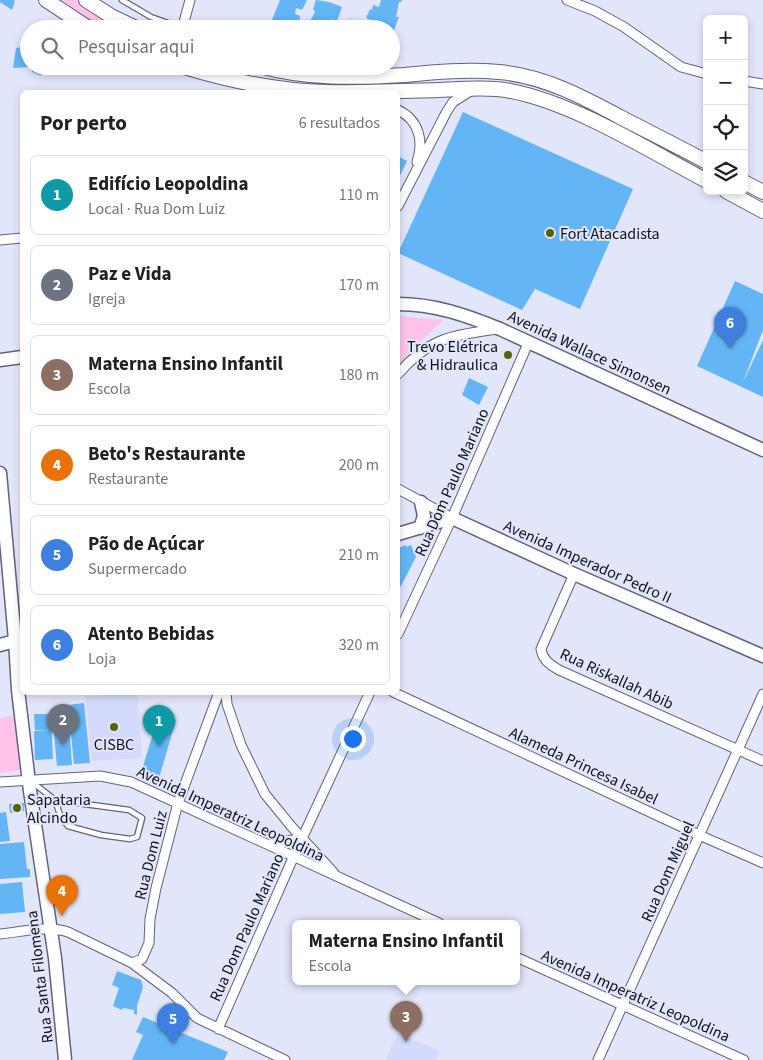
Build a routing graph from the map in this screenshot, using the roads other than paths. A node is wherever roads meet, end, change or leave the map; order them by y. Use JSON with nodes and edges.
{"nodes":[{"id":1,"x":46,"y":0,"type":"edge"},
{"id":2,"x":86,"y":0,"type":"edge"},
{"id":3,"x":122,"y":0,"type":"edge"},
{"id":4,"x":190,"y":0,"type":"edge"},
{"id":5,"x":567,"y":0,"type":"edge"},
{"id":6,"x":76,"y":20,"type":"edge"},
{"id":7,"x":119,"y":20,"type":"edge"},
{"id":8,"x":159,"y":20,"type":"edge"},
{"id":9,"x":184,"y":20,"type":"edge"},
{"id":10,"x":703,"y":73,"type":"edge"},
{"id":11,"x":212,"y":75,"type":"edge"},
{"id":12,"x":316,"y":75,"type":"edge"},
{"id":13,"x":392,"y":75,"type":"edge"},
{"id":14,"x":400,"y":75,"type":"edge"},
{"id":15,"x":748,"y":81,"type":"edge"},
{"id":16,"x":763,"y":84,"type":"edge"},
{"id":17,"x":474,"y":89,"type":"junction"},
{"id":18,"x":308,"y":90,"type":"edge"},
{"id":19,"x":400,"y":90,"type":"edge"},
{"id":20,"x":400,"y":111,"type":"edge"},
{"id":21,"x":703,"y":160,"type":"edge"},
{"id":22,"x":414,"y":173,"type":"junction"},
{"id":23,"x":703,"y":179,"type":"edge"},
{"id":24,"x":748,"y":184,"type":"edge"},
{"id":25,"x":763,"y":192,"type":"edge"},
{"id":26,"x":733,"y":195,"type":"edge"},
{"id":27,"x":400,"y":202,"type":"edge"},
{"id":28,"x":763,"y":211,"type":"edge"},
{"id":29,"x":20,"y":238,"type":"edge"},
{"id":30,"x":0,"y":240,"type":"edge"},
{"id":31,"x":400,"y":304,"type":"edge"},
{"id":32,"x":500,"y":328,"type":"junction"},
{"id":33,"x":530,"y":341,"type":"junction"},
{"id":34,"x":20,"y":357,"type":"edge"},
{"id":35,"x":0,"y":360,"type":"edge"},
{"id":36,"x":400,"y":372,"type":"edge"},
{"id":37,"x":763,"y":450,"type":"edge"},
{"id":38,"x":0,"y":473,"type":"edge"},
{"id":39,"x":400,"y":490,"type":"edge"},
{"id":40,"x":421,"y":502,"type":"junction"},
{"id":41,"x":452,"y":518,"type":"junction"},
{"id":42,"x":420,"y":528,"type":"junction"},
{"id":43,"x":400,"y":533,"type":"edge"},
{"id":44,"x":574,"y":574,"type":"junction"},
{"id":45,"x":400,"y":630,"type":"edge"},
{"id":46,"x":19,"y":639,"type":"edge"},
{"id":47,"x":0,"y":645,"type":"edge"},
{"id":48,"x":763,"y":656,"type":"edge"},
{"id":49,"x":763,"y":694,"type":"edge"},
{"id":50,"x":218,"y":695,"type":"edge"},
{"id":51,"x":227,"y":695,"type":"edge"},
{"id":52,"x":369,"y":695,"type":"edge"},
{"id":53,"x":399,"y":695,"type":"edge"},
{"id":54,"x":738,"y":750,"type":"junction"},
{"id":55,"x":763,"y":761,"type":"edge"},
{"id":56,"x":29,"y":779,"type":"junction"},
{"id":57,"x":0,"y":782,"type":"edge"},
{"id":58,"x":55,"y":800,"type":"junction"},
{"id":59,"x":178,"y":803,"type":"junction"},
{"id":60,"x":699,"y":835,"type":"junction"},
{"id":61,"x":302,"y":838,"type":"junction"},
{"id":62,"x":270,"y":845,"type":"junction"},
{"id":63,"x":293,"y":858,"type":"junction"},
{"id":64,"x":763,"y":862,"type":"edge"},
{"id":65,"x":340,"y":879,"type":"junction"},
{"id":66,"x":432,"y":920,"type":"edge"},
{"id":67,"x":50,"y":929,"type":"junction"},
{"id":68,"x":0,"y":934,"type":"edge"},
{"id":69,"x":520,"y":959,"type":"edge"},
{"id":70,"x":132,"y":964,"type":"junction"},
{"id":71,"x":623,"y":1005,"type":"junction"},
{"id":72,"x":218,"y":1029,"type":"junction"},
{"id":73,"x":65,"y":1060,"type":"edge"},
{"id":74,"x":285,"y":1060,"type":"edge"},
{"id":75,"x":598,"y":1060,"type":"edge"},
{"id":76,"x":744,"y":1060,"type":"edge"}],
"edges":[{"from":1,"to":6,"type":"main road"},
{"from":2,"to":7,"type":"main road"},
{"from":3,"to":8,"type":"lane"},
{"from":4,"to":9,"type":"street"},
{"from":5,"to":10,"type":"street"},
{"from":11,"to":18,"type":"main road"},
{"from":12,"to":13,"type":"main road"},
{"from":14,"to":21,"type":"main road"},
{"from":15,"to":16,"type":"street"},
{"from":17,"to":19,"type":"main road"},
{"from":17,"to":22,"type":"street"},
{"from":17,"to":23,"type":"main road"},
{"from":20,"to":22,"type":"street"},
{"from":22,"to":27,"type":"street"},
{"from":24,"to":25,"type":"main road"},
{"from":26,"to":28,"type":"main road"},
{"from":29,"to":30,"type":"street"},
{"from":31,"to":32,"type":"street","name":"Avenida Wallace Simonsen"},
{"from":32,"to":33,"type":"street","name":"Avenida Wallace Simonsen"},
{"from":32,"to":36,"type":"street"},
{"from":33,"to":37,"type":"street","name":"Avenida Wallace Simonsen"},
{"from":33,"to":41,"type":"street","name":"Rua Dom Paulo Mariano"},
{"from":34,"to":35,"type":"street"},
{"from":38,"to":46,"type":"street","name":"Rua Santa Filomena"},
{"from":39,"to":40,"type":"street"},
{"from":40,"to":41,"type":"street"},
{"from":40,"to":42,"type":"street"},
{"from":41,"to":42,"type":"street"},
{"from":41,"to":44,"type":"street","name":"Avenida Imperador Pedro II"},
{"from":41,"to":45,"type":"street","name":"Rua Dom Paulo Mariano"},
{"from":42,"to":43,"type":"street"},
{"from":44,"to":48,"type":"street","name":"Avenida Imperador Pedro II"},
{"from":44,"to":54,"type":"street","name":"Rua Riskallah Abib"},
{"from":46,"to":47,"type":"street"},
{"from":46,"to":56,"type":"street","name":"Rua Santa Filomena"},
{"from":49,"to":54,"type":"street","name":"Rua Dom Miguel"},
{"from":50,"to":59,"type":"street","name":"Rua Dom Luiz"},
{"from":51,"to":61,"type":"street"},
{"from":52,"to":61,"type":"street","name":"Rua Dom Paulo Mariano"},
{"from":53,"to":60,"type":"street","name":"Alameda Princesa Isabel"},
{"from":54,"to":55,"type":"street","name":"Rua Riskallah Abib"},
{"from":54,"to":60,"type":"street","name":"Rua Dom Miguel"},
{"from":56,"to":57,"type":"street","name":"Avenida Imperatriz Leopoldina"},
{"from":56,"to":58,"type":"lane"},
{"from":56,"to":59,"type":"street","name":"Avenida Imperatriz Leopoldina"},
{"from":56,"to":67,"type":"street","name":"Rua Santa Filomena"},
{"from":58,"to":58,"type":"lane"},
{"from":59,"to":62,"type":"street","name":"Avenida Imperatriz Leopoldina"},
{"from":59,"to":70,"type":"street","name":"Rua Dom Luiz"},
{"from":60,"to":64,"type":"street","name":"Alameda Princesa Isabel"},
{"from":60,"to":71,"type":"street","name":"Rua Dom Miguel"},
{"from":61,"to":62,"type":"street","name":"Rua Dom Paulo Mariano"},
{"from":61,"to":63,"type":"street","name":"Rua Dom Paulo Mariano"},
{"from":61,"to":65,"type":"street"},
{"from":62,"to":63,"type":"street","name":"Avenida Imperatriz Leopoldina"},
{"from":63,"to":65,"type":"street","name":"Avenida Imperatriz Leopoldina"},
{"from":63,"to":72,"type":"street","name":"Rua Dom Paulo Mariano"},
{"from":65,"to":66,"type":"street","name":"Avenida Imperatriz Leopoldina"},
{"from":67,"to":68,"type":"street"},
{"from":67,"to":70,"type":"street"},
{"from":67,"to":73,"type":"street","name":"Rua Santa Filomena"},
{"from":69,"to":71,"type":"street","name":"Avenida Imperatriz Leopoldina"},
{"from":70,"to":72,"type":"street"},
{"from":71,"to":75,"type":"street","name":"Rua Dom Miguel"},
{"from":71,"to":76,"type":"street","name":"Avenida Imperatriz Leopoldina"},
{"from":72,"to":74,"type":"street"}]}
